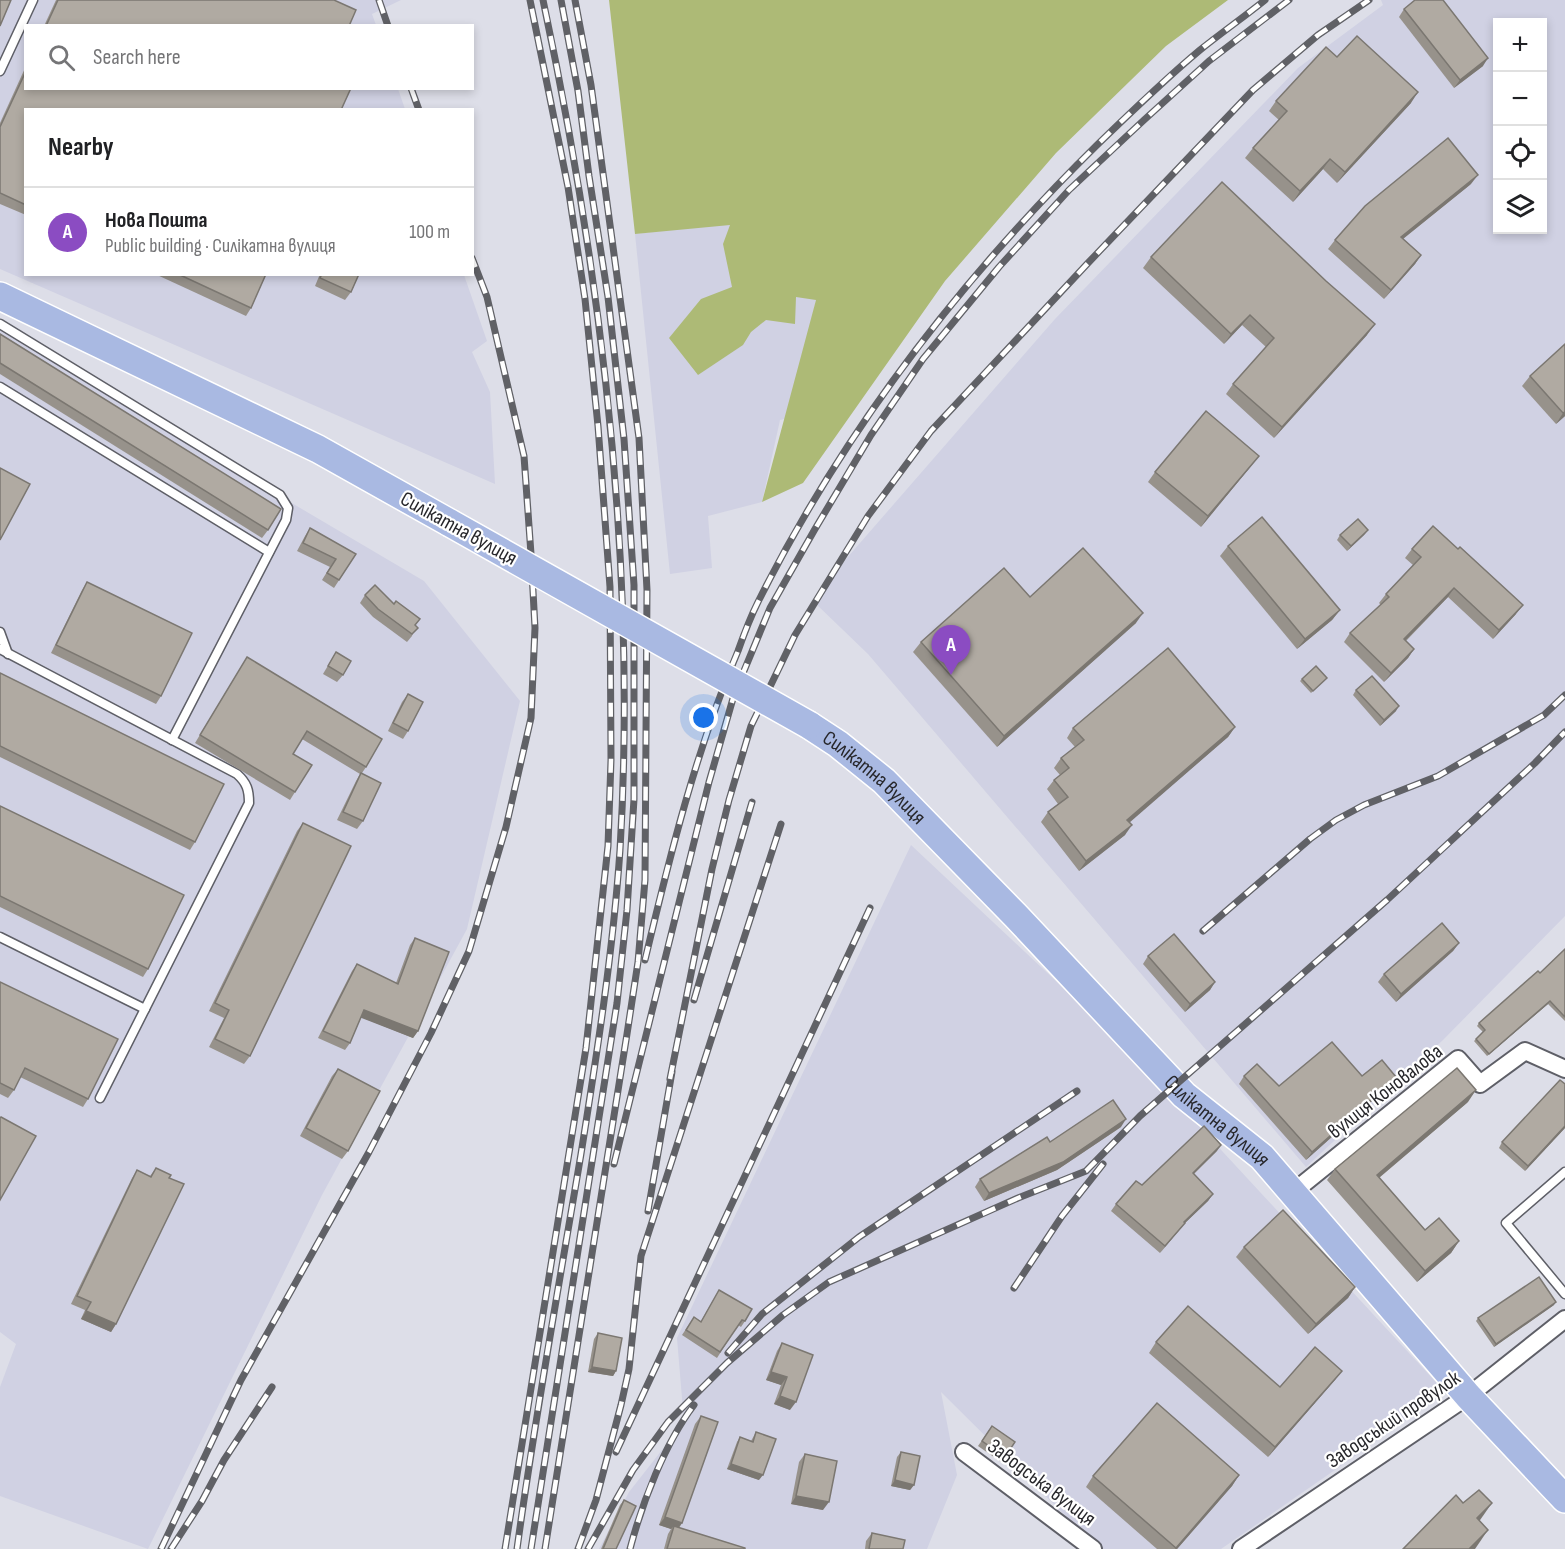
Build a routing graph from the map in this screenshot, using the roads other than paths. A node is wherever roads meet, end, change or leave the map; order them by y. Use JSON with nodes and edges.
{"nodes":[{"id":1,"x":33,"y":0,"type":"edge"},
{"id":2,"x":0,"y":71,"type":"edge"},
{"id":3,"x":0,"y":296,"type":"edge"},
{"id":4,"x":0,"y":324,"type":"edge"},
{"id":5,"x":0,"y":387,"type":"edge"},
{"id":6,"x":269,"y":552,"type":"junction"},
{"id":7,"x":0,"y":632,"type":"edge"},
{"id":8,"x":4,"y":651,"type":"edge"},
{"id":9,"x":172,"y":740,"type":"junction"},
{"id":10,"x":0,"y":937,"type":"edge"},
{"id":11,"x":145,"y":1009,"type":"junction"},
{"id":12,"x":1565,"y":1069,"type":"edge"},
{"id":13,"x":100,"y":1098,"type":"dead end"},
{"id":14,"x":1565,"y":1172,"type":"edge"},
{"id":15,"x":1292,"y":1193,"type":"junction"},
{"id":16,"x":1565,"y":1294,"type":"edge"},
{"id":17,"x":1565,"y":1318,"type":"edge"},
{"id":18,"x":1468,"y":1396,"type":"junction"},
{"id":19,"x":964,"y":1452,"type":"dead end"},
{"id":20,"x":1565,"y":1499,"type":"edge"},
{"id":21,"x":1094,"y":1549,"type":"edge"},
{"id":22,"x":1241,"y":1549,"type":"edge"}],
"edges":[{"from":1,"to":2,"type":"lane"},
{"from":3,"to":15,"type":"main road","name":"Силікатна вулиця","bridge":true},
{"from":4,"to":6,"type":"lane"},
{"from":5,"to":6,"type":"lane"},
{"from":6,"to":9,"type":"lane"},
{"from":7,"to":8,"type":"lane"},
{"from":8,"to":9,"type":"lane"},
{"from":9,"to":11,"type":"lane"},
{"from":10,"to":11,"type":"lane"},
{"from":11,"to":13,"type":"lane"},
{"from":12,"to":15,"type":"street","name":"вулиця Коновалова"},
{"from":14,"to":16,"type":"lane"},
{"from":15,"to":18,"type":"main road","name":"Силікатна вулиця"},
{"from":17,"to":18,"type":"street","name":"Заводський провулок"},
{"from":18,"to":20,"type":"main road","name":"Силікатна вулиця"},
{"from":18,"to":22,"type":"street","name":"Заводський провулок"},
{"from":19,"to":21,"type":"street","name":"Заводська вулиця"}]}
